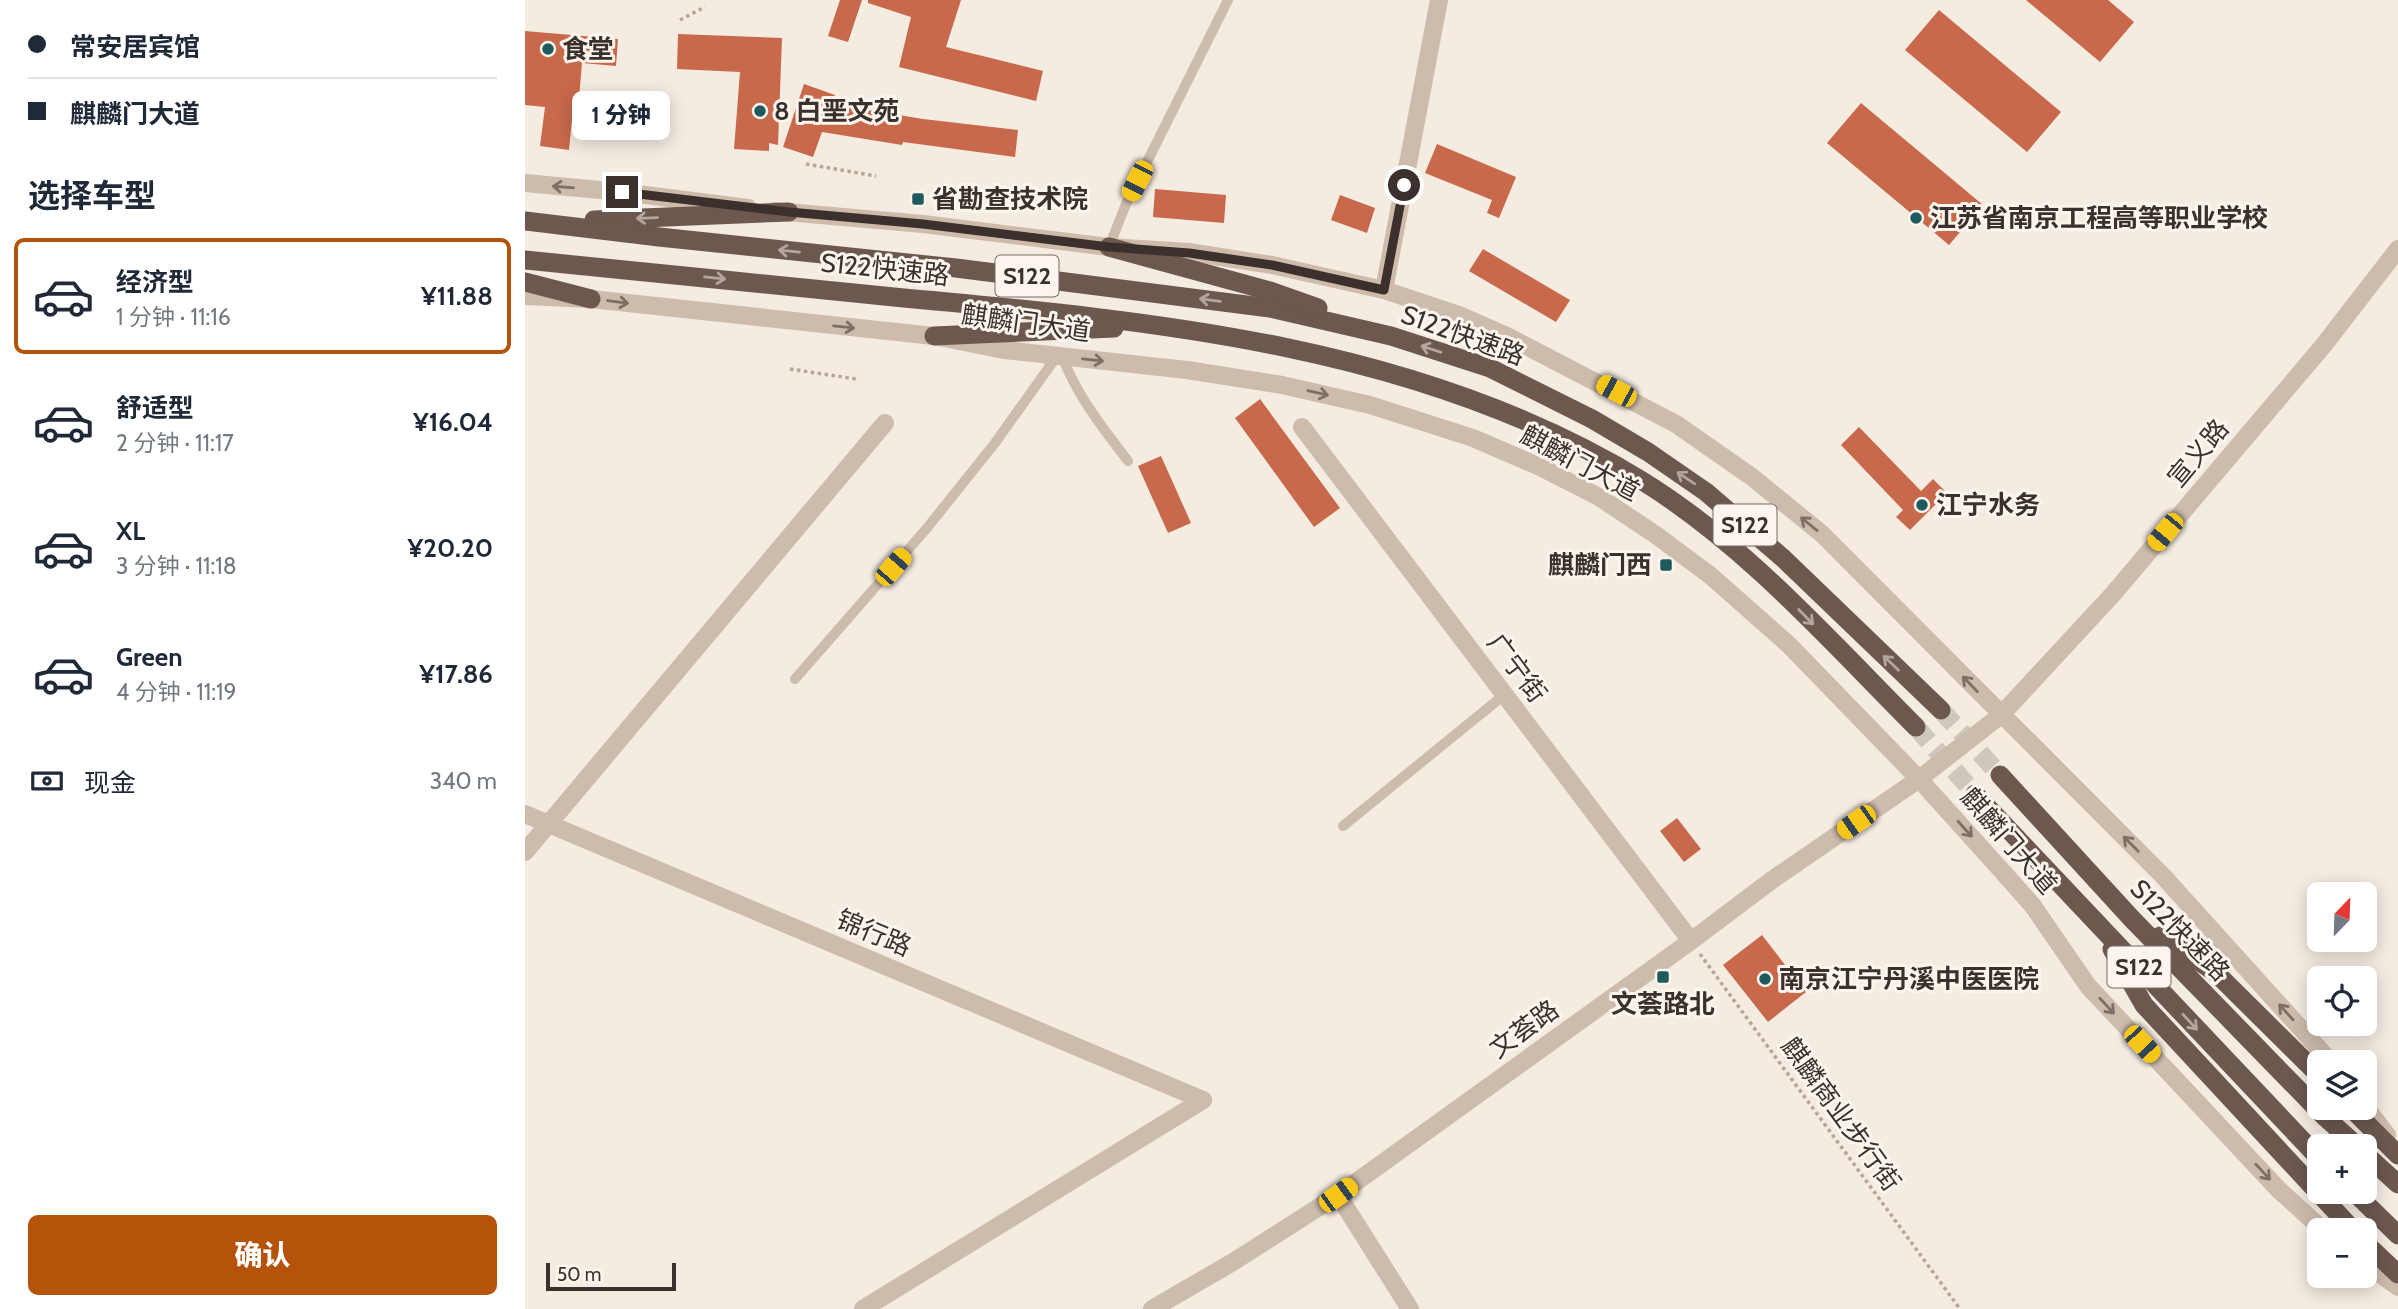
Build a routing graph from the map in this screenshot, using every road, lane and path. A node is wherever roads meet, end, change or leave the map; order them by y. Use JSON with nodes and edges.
{"nodes":[{"id":1,"x":1228,"y":0,"type":"edge"},
{"id":2,"x":1439,"y":0,"type":"edge"},
{"id":3,"x":705,"y":7,"type":"dead end"},
{"id":4,"x":680,"y":20,"type":"dead end"},
{"id":5,"x":806,"y":164,"type":"dead end"},
{"id":6,"x":876,"y":176,"type":"dead end"},
{"id":7,"x":525,"y":183,"type":"edge"},
{"id":8,"x":789,"y":212,"type":"junction"},
{"id":9,"x":532,"y":221,"type":"edge"},
{"id":10,"x":1109,"y":247,"type":"junction"},
{"id":11,"x":2398,"y":249,"type":"edge"},
{"id":12,"x":525,"y":260,"type":"edge"},
{"id":13,"x":525,"y":282,"type":"edge"},
{"id":14,"x":1384,"y":290,"type":"junction"},
{"id":15,"x":525,"y":296,"type":"edge"},
{"id":16,"x":591,"y":299,"type":"junction"},
{"id":17,"x":1168,"y":326,"type":"junction"},
{"id":18,"x":934,"y":336,"type":"junction"},
{"id":19,"x":1391,"y":336,"type":"junction"},
{"id":20,"x":1060,"y":356,"type":"junction"},
{"id":21,"x":790,"y":369,"type":"dead end"},
{"id":22,"x":856,"y":379,"type":"dead end"},
{"id":23,"x":885,"y":423,"type":"dead end"},
{"id":24,"x":1302,"y":427,"type":"dead end"},
{"id":25,"x":1128,"y":461,"type":"dead end"},
{"id":26,"x":795,"y":679,"type":"dead end"},
{"id":27,"x":1504,"y":695,"type":"junction"},
{"id":28,"x":1941,"y":710,"type":"tunnel mouth"},
{"id":29,"x":2001,"y":715,"type":"junction"},
{"id":30,"x":1916,"y":727,"type":"tunnel mouth"},
{"id":31,"x":2000,"y":775,"type":"tunnel mouth"},
{"id":32,"x":1919,"y":779,"type":"junction"},
{"id":33,"x":1975,"y":794,"type":"tunnel mouth"},
{"id":34,"x":525,"y":814,"type":"edge"},
{"id":35,"x":546,"y":824,"type":"junction"},
{"id":36,"x":1343,"y":826,"type":"dead end"},
{"id":37,"x":525,"y":852,"type":"edge"},
{"id":38,"x":2132,"y":919,"type":"junction"},
{"id":39,"x":2096,"y":921,"type":"junction"},
{"id":40,"x":1691,"y":941,"type":"junction"},
{"id":41,"x":2320,"y":1050,"type":"edge"},
{"id":42,"x":2307,"y":1063,"type":"edge"},
{"id":43,"x":2363,"y":1120,"type":"edge"},
{"id":44,"x":2376,"y":1120,"type":"edge"},
{"id":45,"x":2344,"y":1134,"type":"edge"},
{"id":46,"x":2307,"y":1147,"type":"edge"},
{"id":47,"x":2398,"y":1149,"type":"edge"},
{"id":48,"x":2398,"y":1155,"type":"edge"},
{"id":49,"x":2377,"y":1165,"type":"edge"},
{"id":50,"x":2398,"y":1184,"type":"edge"},
{"id":51,"x":1338,"y":1195,"type":"junction"},
{"id":52,"x":2366,"y":1204,"type":"edge"},
{"id":53,"x":2310,"y":1218,"type":"edge"},
{"id":54,"x":2342,"y":1218,"type":"edge"},
{"id":55,"x":2398,"y":1235,"type":"edge"},
{"id":56,"x":2377,"y":1254,"type":"edge"},
{"id":57,"x":2377,"y":1272,"type":"edge"},
{"id":58,"x":2398,"y":1274,"type":"edge"},
{"id":59,"x":2398,"y":1287,"type":"edge"},
{"id":60,"x":863,"y":1309,"type":"edge"},
{"id":61,"x":1152,"y":1309,"type":"edge"},
{"id":62,"x":1411,"y":1309,"type":"edge"},
{"id":63,"x":1960,"y":1309,"type":"edge"}],
"edges":[{"from":1,"to":10,"type":"lane"},
{"from":2,"to":14,"type":"street"},
{"from":3,"to":4,"type":"path"},
{"from":5,"to":6,"type":"path"},
{"from":8,"to":7,"type":"street","one_way":true},
{"from":8,"to":9,"type":"highway","one_way":true},
{"from":8,"to":10,"type":"street"},
{"from":19,"to":9,"type":"highway","name":"S122快速路","number":"S122","one_way":true},
{"from":10,"to":14,"type":"street"},
{"from":10,"to":19,"type":"highway"},
{"from":11,"to":29,"type":"street","name":"宣义路"},
{"from":12,"to":17,"type":"highway","name":"S122快速路","number":"S122","one_way":true},
{"from":13,"to":16,"type":"highway"},
{"from":29,"to":14,"type":"street","one_way":true},
{"from":15,"to":16,"type":"street","name":"麒麟门大道"},
{"from":16,"to":18,"type":"street","name":"麒麟门大道","one_way":true},
{"from":17,"to":18,"type":"highway"},
{"from":17,"to":30,"type":"highway","name":"S122快速路","number":"S122","one_way":true},
{"from":18,"to":20,"type":"street","name":"麒麟门大道"},
{"from":28,"to":19,"type":"highway","name":"S122快速路","number":"S122","one_way":true},
{"from":20,"to":25,"type":"lane"},
{"from":20,"to":26,"type":"lane"},
{"from":20,"to":32,"type":"street","name":"麒麟门大道","one_way":true},
{"from":21,"to":22,"type":"path"},
{"from":23,"to":35,"type":"street"},
{"from":24,"to":27,"type":"street","name":"广宁街"},
{"from":27,"to":36,"type":"lane"},
{"from":27,"to":40,"type":"street","name":"广宁街"},
{"from":29,"to":32,"type":"street","name":"宣义路"},
{"from":41,"to":29,"type":"street","one_way":true},
{"from":31,"to":38,"type":"highway","name":"S122快速路","number":"S122"},
{"from":32,"to":40,"type":"street","name":"文荟路"},
{"from":32,"to":53,"type":"street","name":"麒麟门大道","one_way":true},
{"from":33,"to":39,"type":"highway","name":"S122快速路","number":"S122"},
{"from":34,"to":35,"type":"street","name":"锦行路"},
{"from":35,"to":37,"type":"street"},
{"from":35,"to":60,"type":"street","name":"锦行路"},
{"from":38,"to":42,"type":"highway"},
{"from":38,"to":45,"type":"highway","name":"S122快速路","number":"S122"},
{"from":39,"to":46,"type":"highway","name":"S122快速路","number":"S122","one_way":true},
{"from":39,"to":54,"type":"highway"},
{"from":40,"to":51,"type":"street","name":"文荟路"},
{"from":40,"to":63,"type":"path","name":"麒麟商业步行街"},
{"from":43,"to":48,"type":"highway"},
{"from":44,"to":47,"type":"street"},
{"from":49,"to":50,"type":"highway"},
{"from":51,"to":61,"type":"street","name":"文荟路"},
{"from":51,"to":62,"type":"street"},
{"from":52,"to":55,"type":"highway"},
{"from":56,"to":58,"type":"highway"},
{"from":57,"to":59,"type":"street"}]}
